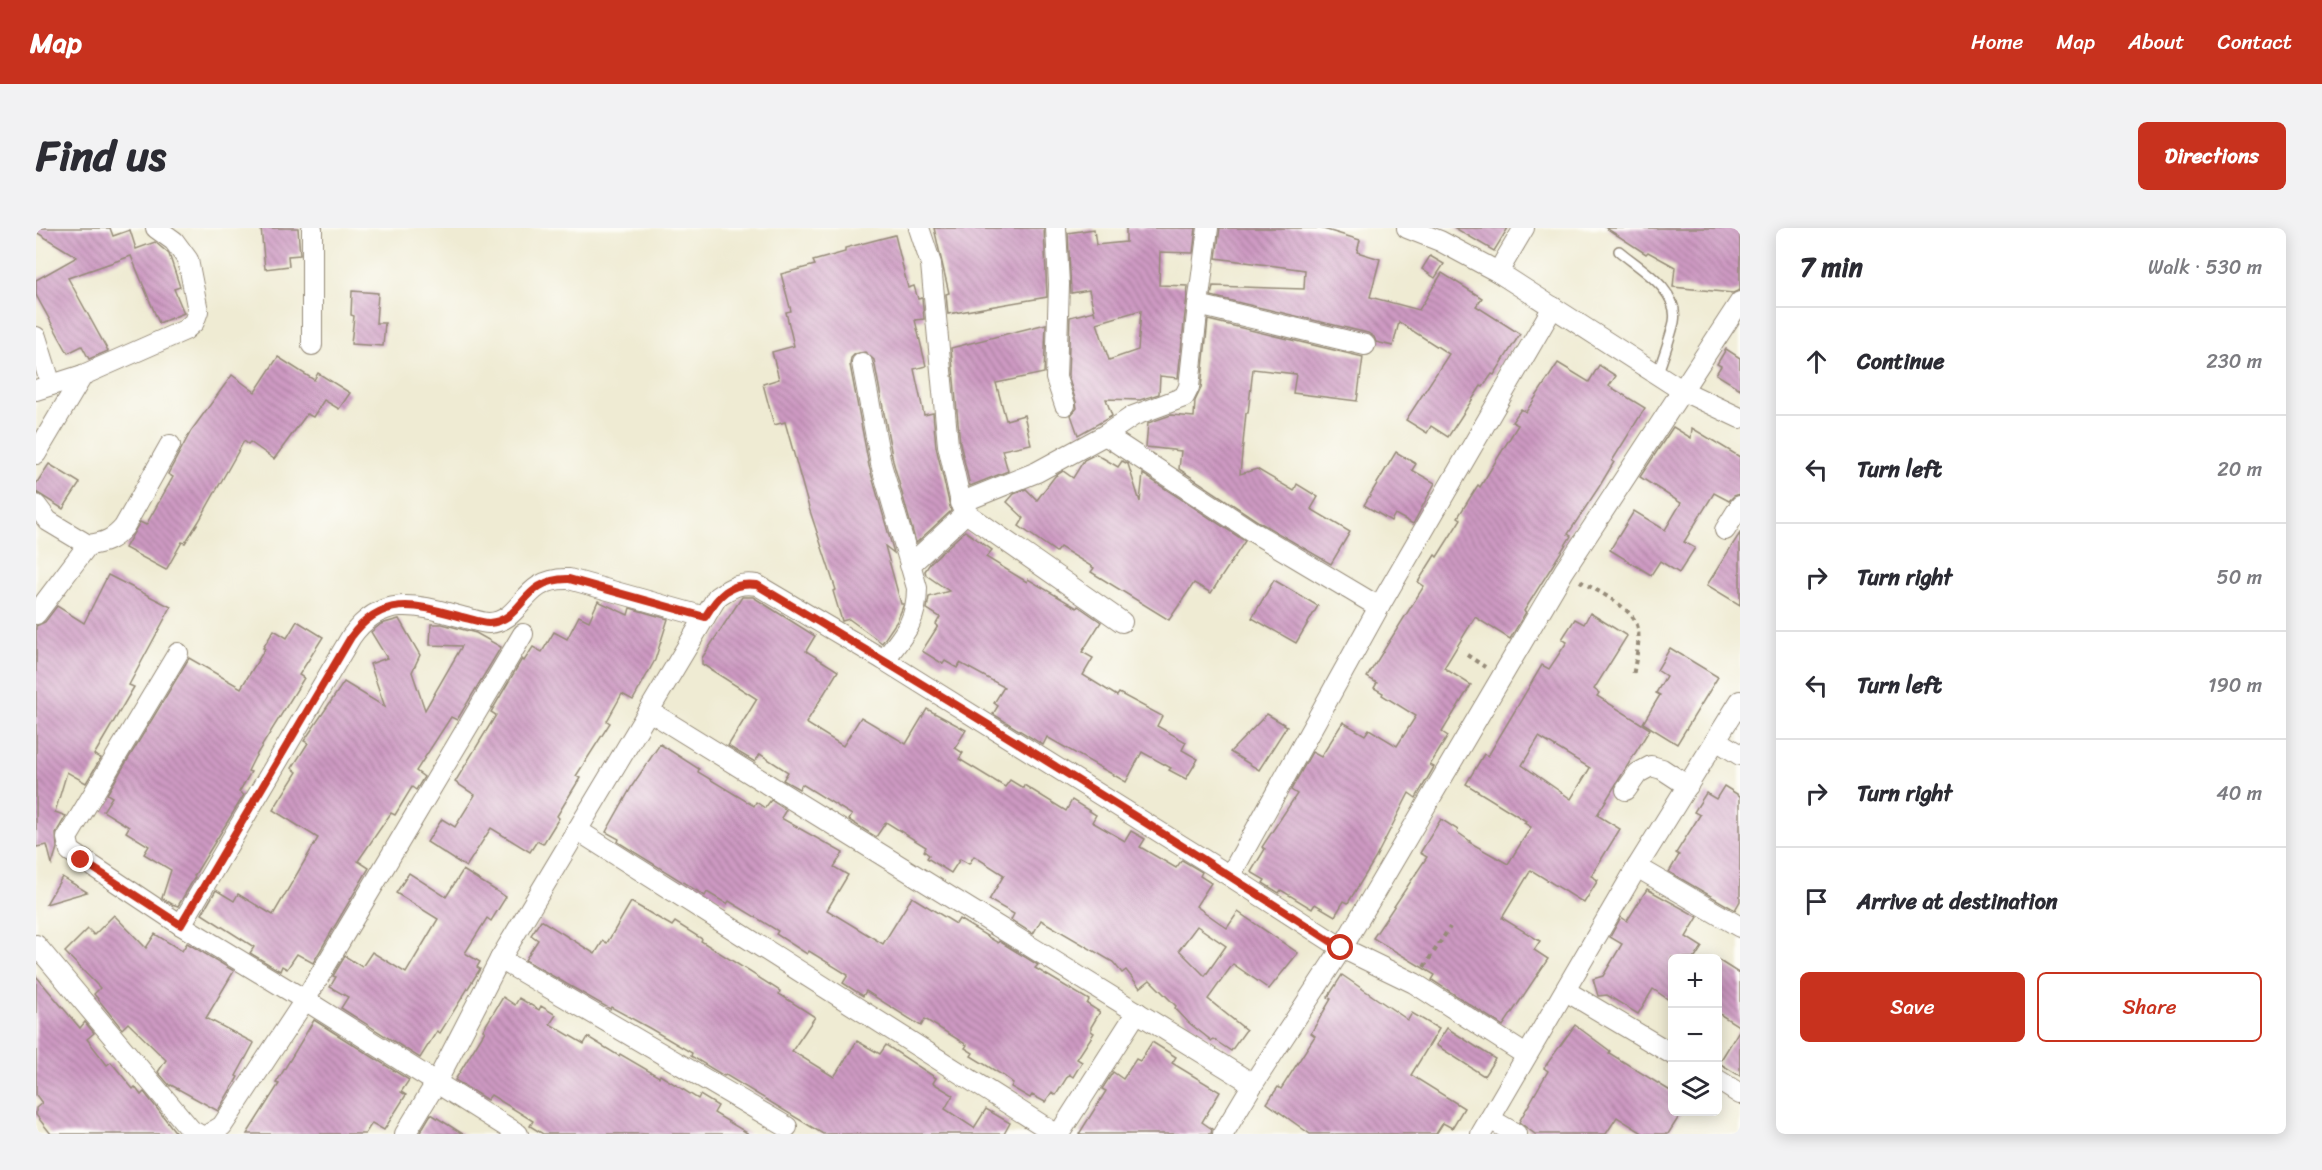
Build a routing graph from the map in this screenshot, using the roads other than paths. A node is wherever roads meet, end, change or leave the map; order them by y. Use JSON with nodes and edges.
{"nodes":[{"id":1,"x":156,"y":228,"type":"edge"},
{"id":2,"x":312,"y":228,"type":"edge"},
{"id":3,"x":919,"y":228,"type":"edge"},
{"id":4,"x":1056,"y":228,"type":"edge"},
{"id":5,"x":1208,"y":228,"type":"edge"},
{"id":6,"x":1407,"y":228,"type":"edge"},
{"id":7,"x":1524,"y":228,"type":"edge"},
{"id":8,"x":1619,"y":251,"type":"dead end"},
{"id":9,"x":1498,"y":272,"type":"junction"},
{"id":10,"x":1740,"y":302,"type":"edge"},
{"id":11,"x":1198,"y":304,"type":"junction"},
{"id":12,"x":1553,"y":307,"type":"junction"},
{"id":13,"x":36,"y":337,"type":"edge"},
{"id":14,"x":312,"y":345,"type":"dead end"},
{"id":15,"x":1365,"y":345,"type":"dead end"},
{"id":16,"x":862,"y":363,"type":"dead end"},
{"id":17,"x":83,"y":375,"type":"junction"},
{"id":18,"x":1657,"y":375,"type":"junction"},
{"id":19,"x":44,"y":388,"type":"edge"},
{"id":20,"x":1683,"y":391,"type":"junction"},
{"id":21,"x":1065,"y":405,"type":"dead end"},
{"id":22,"x":1740,"y":418,"type":"edge"},
{"id":23,"x":1105,"y":435,"type":"junction"},
{"id":24,"x":170,"y":445,"type":"dead end"},
{"id":25,"x":36,"y":454,"type":"edge"},
{"id":26,"x":36,"y":505,"type":"edge"},
{"id":27,"x":1740,"y":506,"type":"edge"},
{"id":28,"x":963,"y":508,"type":"junction"},
{"id":29,"x":1725,"y":530,"type":"dead end"},
{"id":30,"x":88,"y":545,"type":"junction"},
{"id":31,"x":910,"y":565,"type":"junction"},
{"id":32,"x":1379,"y":607,"type":"junction"},
{"id":33,"x":36,"y":614,"type":"edge"},
{"id":34,"x":705,"y":617,"type":"junction"},
{"id":35,"x":1122,"y":622,"type":"dead end"},
{"id":36,"x":523,"y":634,"type":"dead end"},
{"id":37,"x":178,"y":653,"type":"dead end"},
{"id":38,"x":884,"y":660,"type":"junction"},
{"id":39,"x":1740,"y":701,"type":"edge"},
{"id":40,"x":649,"y":711,"type":"junction"},
{"id":41,"x":1716,"y":740,"type":"junction"},
{"id":42,"x":1740,"y":755,"type":"edge"},
{"id":43,"x":1688,"y":786,"type":"junction"},
{"id":44,"x":1626,"y":790,"type":"dead end"},
{"id":45,"x":577,"y":830,"type":"junction"},
{"id":46,"x":1637,"y":867,"type":"junction"},
{"id":47,"x":1230,"y":876,"type":"junction"},
{"id":48,"x":181,"y":925,"type":"junction"},
{"id":49,"x":1740,"y":927,"type":"edge"},
{"id":50,"x":36,"y":945,"type":"edge"},
{"id":51,"x":1341,"y":948,"type":"junction"},
{"id":52,"x":500,"y":958,"type":"junction"},
{"id":53,"x":1566,"y":991,"type":"junction"},
{"id":54,"x":305,"y":1000,"type":"junction"},
{"id":55,"x":1137,"y":1012,"type":"junction"},
{"id":56,"x":1668,"y":1052,"type":"edge"},
{"id":57,"x":1526,"y":1055,"type":"junction"},
{"id":58,"x":436,"y":1083,"type":"junction"},
{"id":59,"x":1722,"y":1083,"type":"edge"},
{"id":60,"x":1253,"y":1084,"type":"junction"},
{"id":61,"x":1740,"y":1094,"type":"edge"},
{"id":62,"x":787,"y":1127,"type":"dead end"},
{"id":63,"x":1485,"y":1127,"type":"edge"},
{"id":64,"x":198,"y":1134,"type":"edge"},
{"id":65,"x":209,"y":1134,"type":"edge"},
{"id":66,"x":405,"y":1134,"type":"edge"},
{"id":67,"x":518,"y":1134,"type":"edge"},
{"id":68,"x":1057,"y":1134,"type":"edge"},
{"id":69,"x":1222,"y":1134,"type":"edge"},
{"id":70,"x":1516,"y":1134,"type":"edge"}],
"edges":[{"from":1,"to":17,"type":"street"},
{"from":2,"to":14,"type":"street"},
{"from":3,"to":28,"type":"street"},
{"from":4,"to":21,"type":"street"},
{"from":5,"to":11,"type":"street"},
{"from":6,"to":9,"type":"street"},
{"from":7,"to":9,"type":"street"},
{"from":8,"to":18,"type":"lane"},
{"from":9,"to":12,"type":"street"},
{"from":10,"to":20,"type":"street"},
{"from":11,"to":15,"type":"street"},
{"from":11,"to":23,"type":"street"},
{"from":12,"to":18,"type":"street"},
{"from":12,"to":32,"type":"street"},
{"from":13,"to":19,"type":"street"},
{"from":16,"to":31,"type":"street"},
{"from":17,"to":19,"type":"street"},
{"from":17,"to":25,"type":"street"},
{"from":18,"to":20,"type":"street"},
{"from":20,"to":22,"type":"street"},
{"from":20,"to":51,"type":"street"},
{"from":23,"to":28,"type":"street"},
{"from":23,"to":32,"type":"street"},
{"from":24,"to":30,"type":"street"},
{"from":26,"to":30,"type":"street"},
{"from":27,"to":29,"type":"street"},
{"from":28,"to":31,"type":"street"},
{"from":28,"to":35,"type":"street"},
{"from":30,"to":33,"type":"street"},
{"from":31,"to":38,"type":"street"},
{"from":32,"to":47,"type":"street"},
{"from":34,"to":38,"type":"street"},
{"from":34,"to":40,"type":"street"},
{"from":34,"to":48,"type":"street"},
{"from":36,"to":54,"type":"street"},
{"from":37,"to":48,"type":"street"},
{"from":38,"to":47,"type":"street"},
{"from":39,"to":41,"type":"street"},
{"from":40,"to":45,"type":"street"},
{"from":40,"to":55,"type":"street"},
{"from":41,"to":42,"type":"street"},
{"from":41,"to":43,"type":"street"},
{"from":43,"to":44,"type":"street"},
{"from":43,"to":46,"type":"street"},
{"from":45,"to":52,"type":"street"},
{"from":45,"to":68,"type":"street"},
{"from":46,"to":49,"type":"street"},
{"from":46,"to":53,"type":"street"},
{"from":47,"to":51,"type":"street"},
{"from":48,"to":54,"type":"street"},
{"from":50,"to":64,"type":"street"},
{"from":51,"to":57,"type":"street"},
{"from":51,"to":60,"type":"street"},
{"from":52,"to":58,"type":"street"},
{"from":52,"to":62,"type":"street"},
{"from":53,"to":56,"type":"street"},
{"from":53,"to":57,"type":"street"},
{"from":54,"to":58,"type":"street"},
{"from":54,"to":65,"type":"street"},
{"from":55,"to":60,"type":"street"},
{"from":55,"to":68,"type":"street"},
{"from":57,"to":63,"type":"street"},
{"from":58,"to":66,"type":"street"},
{"from":58,"to":67,"type":"street"},
{"from":59,"to":61,"type":"street"},
{"from":60,"to":69,"type":"street"},
{"from":63,"to":70,"type":"street"}]}
